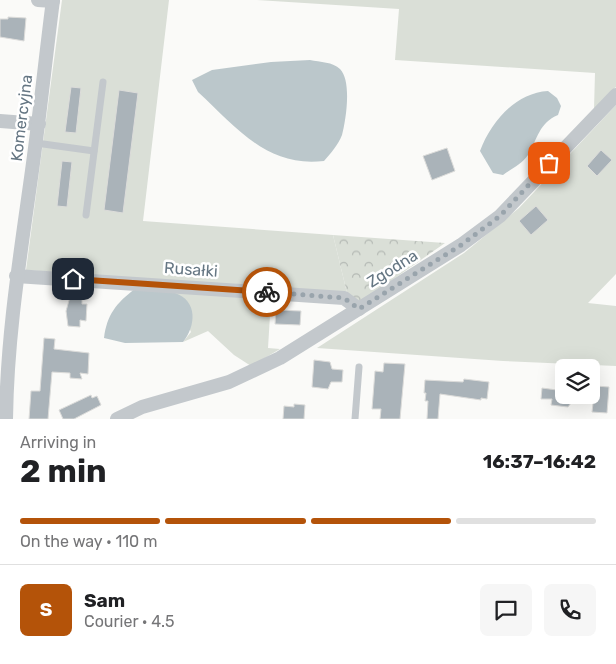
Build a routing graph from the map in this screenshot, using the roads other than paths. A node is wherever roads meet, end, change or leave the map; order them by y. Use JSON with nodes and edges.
{"nodes":[{"id":1,"x":38,"y":0,"type":"edge"},
{"id":2,"x":53,"y":1,"type":"edge"},
{"id":3,"x":103,"y":82,"type":"dead end"},
{"id":4,"x":616,"y":95,"type":"edge"},
{"id":5,"x":0,"y":121,"type":"edge"},
{"id":6,"x":38,"y":124,"type":"junction"},
{"id":7,"x":36,"y":143,"type":"junction"},
{"id":8,"x":94,"y":151,"type":"junction"},
{"id":9,"x":86,"y":215,"type":"dead end"},
{"id":10,"x":16,"y":276,"type":"junction"},
{"id":11,"x":359,"y":309,"type":"junction"},
{"id":12,"x":359,"y":367,"type":"dead end"},
{"id":13,"x":3,"y":378,"type":"edge"},
{"id":14,"x":6,"y":419,"type":"edge"},
{"id":15,"x":117,"y":419,"type":"edge"},
{"id":16,"x":355,"y":419,"type":"edge"}],
"edges":[{"from":1,"to":2,"type":"street"},
{"from":2,"to":6,"type":"street","name":"Komercyjna"},
{"from":3,"to":8,"type":"lane"},
{"from":4,"to":11,"type":"street","name":"Zgodna"},
{"from":5,"to":6,"type":"street"},
{"from":6,"to":7,"type":"street","name":"Komercyjna"},
{"from":7,"to":8,"type":"lane"},
{"from":7,"to":10,"type":"street","name":"Komercyjna"},
{"from":8,"to":9,"type":"lane"},
{"from":10,"to":11,"type":"street","name":"Rusałki"},
{"from":10,"to":13,"type":"street","name":"Komercyjna"},
{"from":11,"to":15,"type":"street","name":"Zgodna"},
{"from":12,"to":16,"type":"lane"},
{"from":13,"to":14,"type":"street","name":"Komercyjna"}]}
